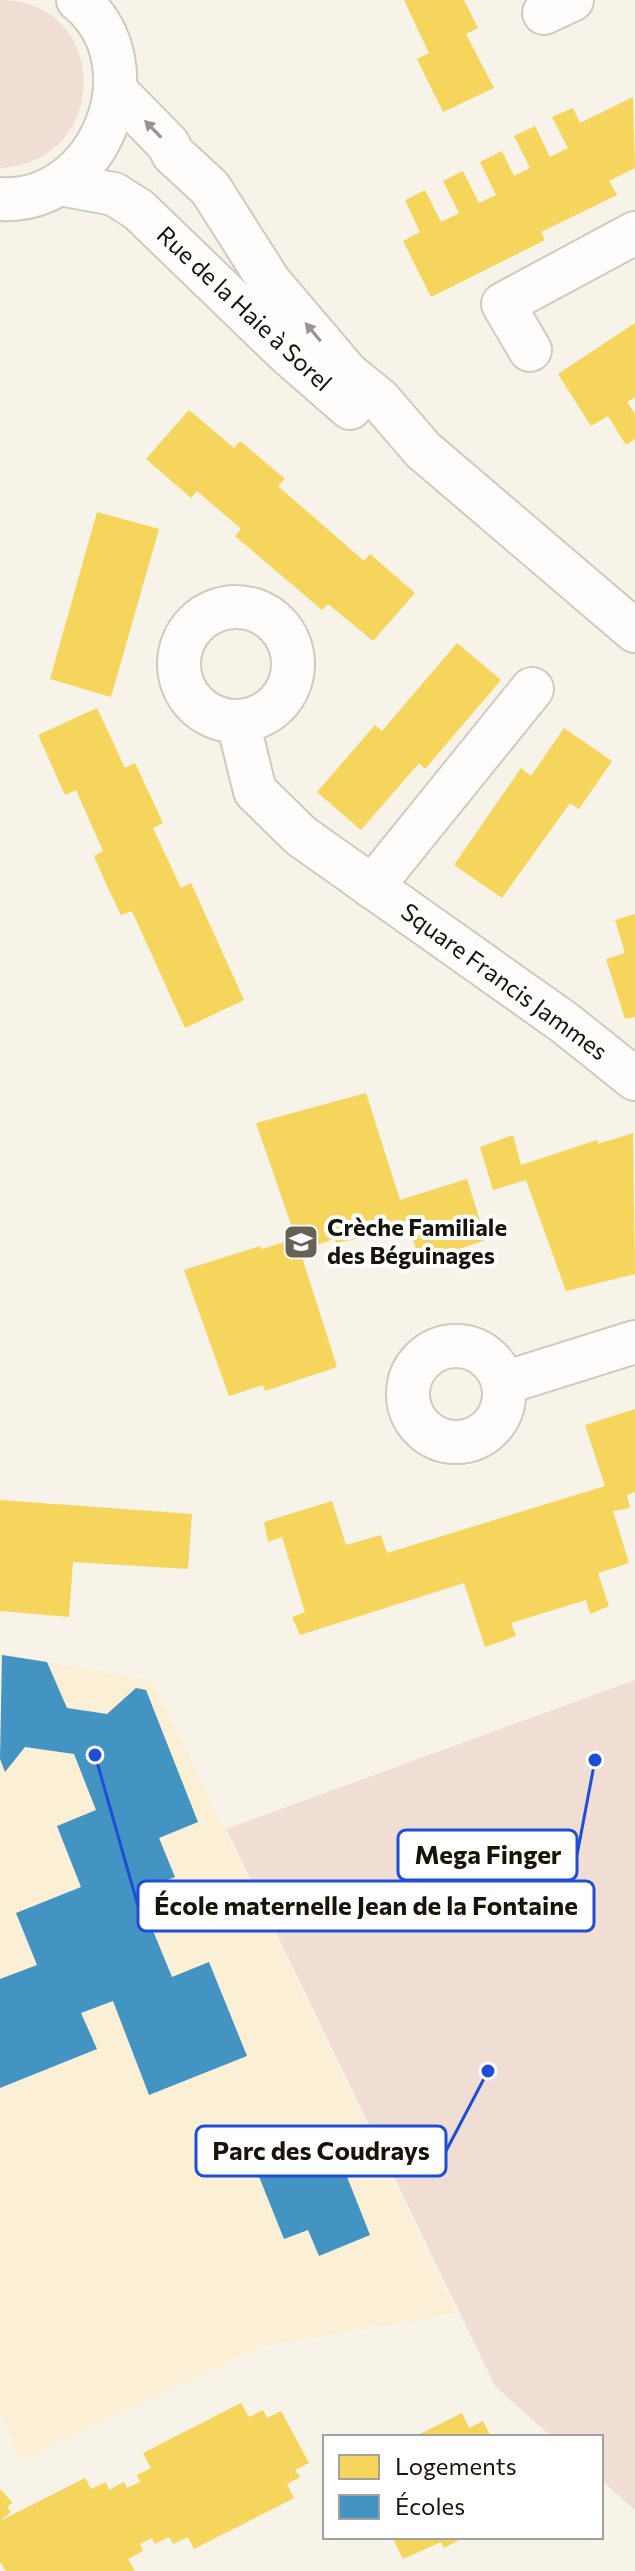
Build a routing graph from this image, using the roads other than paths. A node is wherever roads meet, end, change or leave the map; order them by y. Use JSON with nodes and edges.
{"nodes":[{"id":1,"x":98,"y":9,"type":"edge"},
{"id":2,"x":115,"y":90,"type":"junction"},
{"id":3,"x":60,"y":184,"type":"junction"},
{"id":4,"x":0,"y":199,"type":"edge"},
{"id":5,"x":635,"y":233,"type":"edge"},
{"id":6,"x":530,"y":350,"type":"dead end"},
{"id":7,"x":423,"y":450,"type":"junction"},
{"id":8,"x":635,"y":631,"type":"edge"},
{"id":9,"x":532,"y":689,"type":"dead end"},
{"id":10,"x":238,"y":722,"type":"dead end"},
{"id":11,"x":372,"y":887,"type":"junction"},
{"id":12,"x":635,"y":1079,"type":"edge"},
{"id":13,"x":635,"y":1342,"type":"edge"},
{"id":14,"x":504,"y":1383,"type":"dead end"}],
"edges":[{"from":1,"to":2,"type":"street"},
{"from":2,"to":3,"type":"street"},
{"from":7,"to":2,"type":"street","name":"Rue de la Haie à Sorel","one_way":true},
{"from":3,"to":4,"type":"street"},
{"from":3,"to":7,"type":"street","name":"Rue de la Haie à Sorel"},
{"from":5,"to":6,"type":"street"},
{"from":7,"to":8,"type":"street","name":"Rue de la Haie à Sorel"},
{"from":9,"to":11,"type":"street"},
{"from":10,"to":11,"type":"street","name":"Square Francis Jammes"},
{"from":11,"to":12,"type":"street","name":"Square Francis Jammes"},
{"from":13,"to":14,"type":"street"}]}
